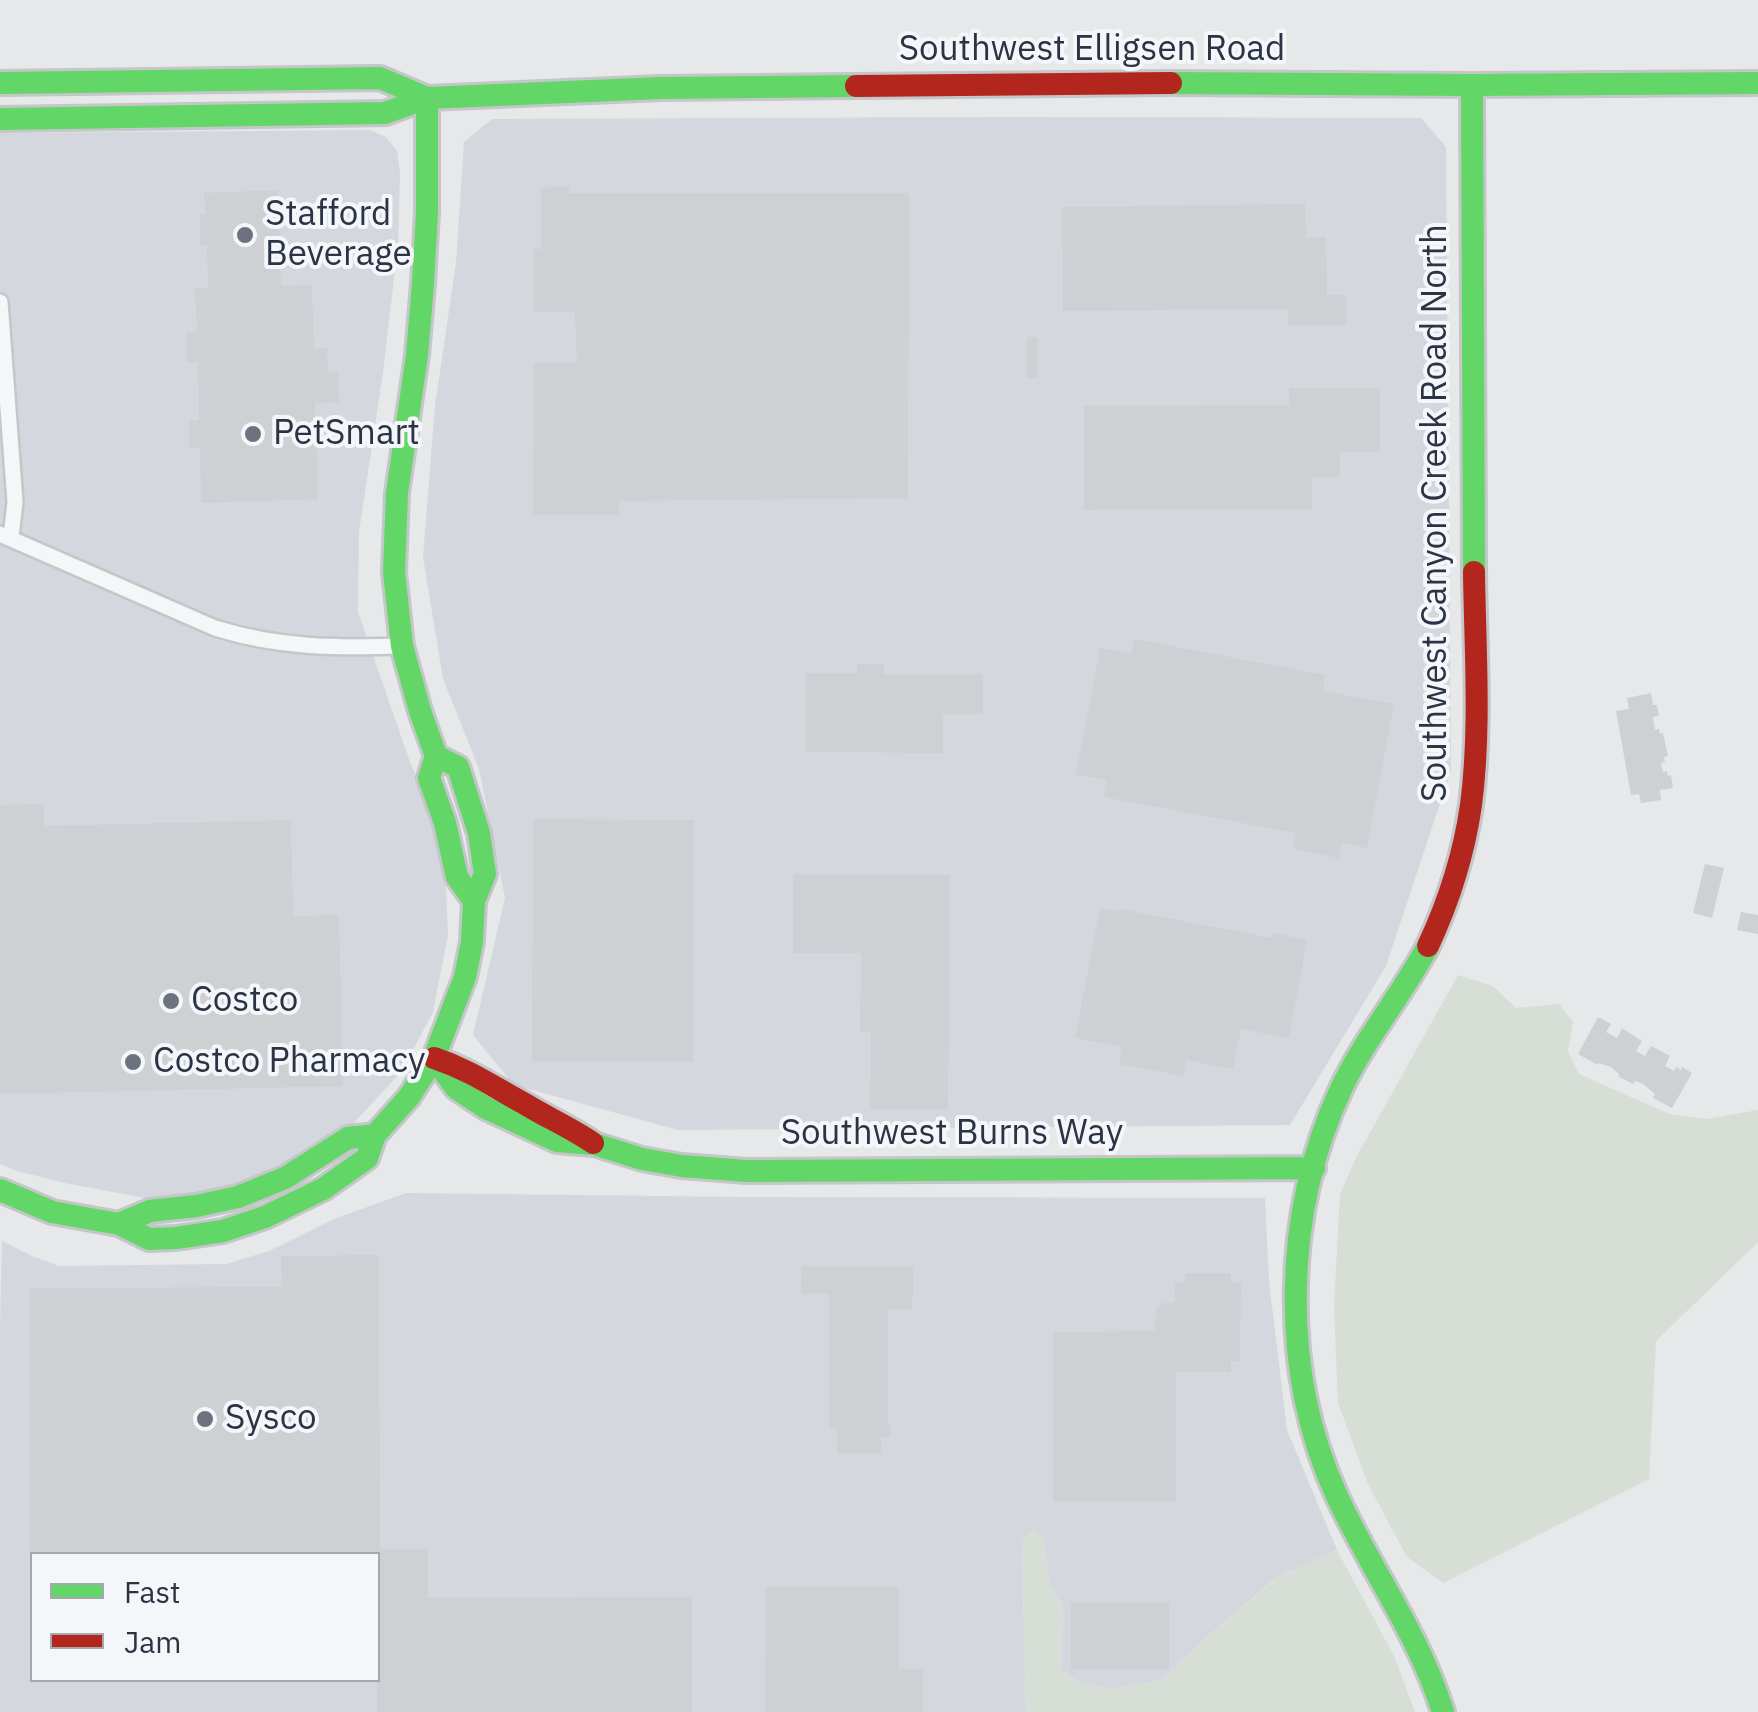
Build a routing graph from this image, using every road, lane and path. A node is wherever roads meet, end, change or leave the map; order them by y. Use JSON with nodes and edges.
{"nodes":[{"id":1,"x":0,"y":83,"type":"edge"},
{"id":2,"x":1758,"y":83,"type":"edge"},
{"id":3,"x":1472,"y":85,"type":"junction"},
{"id":4,"x":428,"y":98,"type":"junction"},
{"id":5,"x":0,"y":119,"type":"edge"},
{"id":6,"x":0,"y":302,"type":"edge"},
{"id":7,"x":6,"y":536,"type":"edge"},
{"id":8,"x":402,"y":646,"type":"junction"},
{"id":9,"x":434,"y":1058,"type":"junction"},
{"id":10,"x":1314,"y":1168,"type":"junction"},
{"id":11,"x":0,"y":1190,"type":"edge"},
{"id":12,"x":1443,"y":1712,"type":"edge"}],
"edges":[{"from":1,"to":4,"type":"main road","name":"Southwest Elligsen Road"},
{"from":2,"to":3,"type":"main road","name":"Southwest Elligsen Road"},
{"from":3,"to":4,"type":"main road","name":"Southwest Elligsen Road"},
{"from":3,"to":10,"type":"main road","name":"Southwest Canyon Creek Road North"},
{"from":4,"to":5,"type":"main road","name":"Southwest Elligsen Road"},
{"from":4,"to":8,"type":"main road"},
{"from":6,"to":7,"type":"street"},
{"from":7,"to":8,"type":"street"},
{"from":8,"to":9,"type":"main road"},
{"from":9,"to":10,"type":"main road","name":"Southwest Burns Way"},
{"from":9,"to":11,"type":"main road"},
{"from":10,"to":12,"type":"main road","name":"Southwest Canyon Creek Road North"}]}
